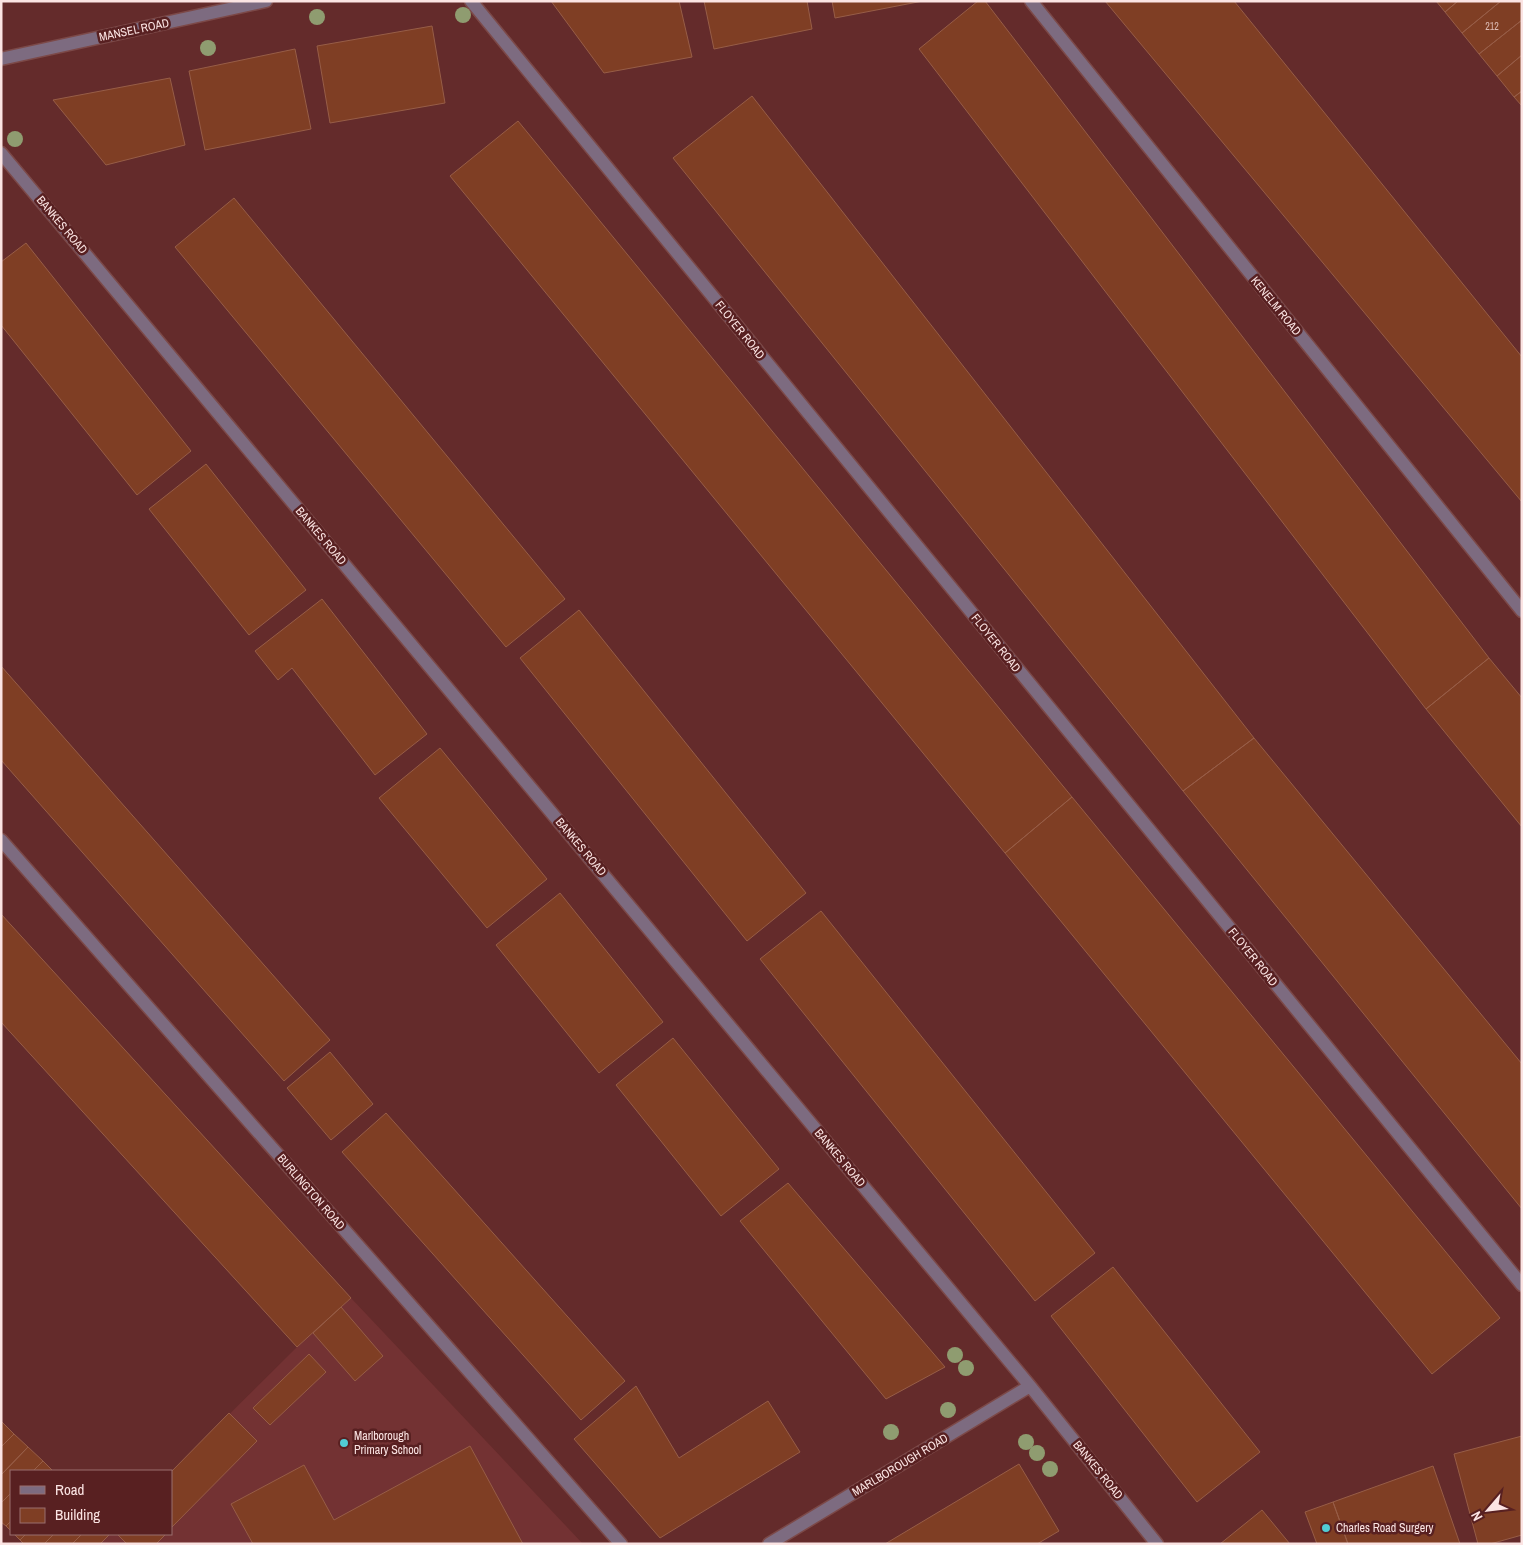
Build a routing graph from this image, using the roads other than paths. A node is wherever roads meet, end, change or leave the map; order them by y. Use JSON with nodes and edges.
{"nodes":[{"id":1,"x":266,"y":1,"type":"edge"},
{"id":2,"x":471,"y":1,"type":"edge"},
{"id":3,"x":1031,"y":1,"type":"edge"},
{"id":4,"x":1,"y":58,"type":"edge"},
{"id":5,"x":1,"y":153,"type":"edge"},
{"id":6,"x":1522,"y":611,"type":"edge"},
{"id":7,"x":1,"y":840,"type":"edge"},
{"id":8,"x":1522,"y":1285,"type":"edge"},
{"id":9,"x":1030,"y":1386,"type":"junction"},
{"id":10,"x":621,"y":1544,"type":"edge"},
{"id":11,"x":769,"y":1544,"type":"edge"},
{"id":12,"x":1157,"y":1544,"type":"edge"}],
"edges":[{"from":1,"to":4,"type":"street","name":"MANSEL ROAD"},
{"from":2,"to":8,"type":"street","name":"FLOYER ROAD"},
{"from":3,"to":6,"type":"street","name":"KENELM ROAD"},
{"from":5,"to":9,"type":"street","name":"BANKES ROAD"},
{"from":7,"to":10,"type":"street","name":"BURLINGTON ROAD"},
{"from":9,"to":11,"type":"street","name":"MARLBOROUGH ROAD"},
{"from":9,"to":12,"type":"street","name":"BANKES ROAD"}]}
